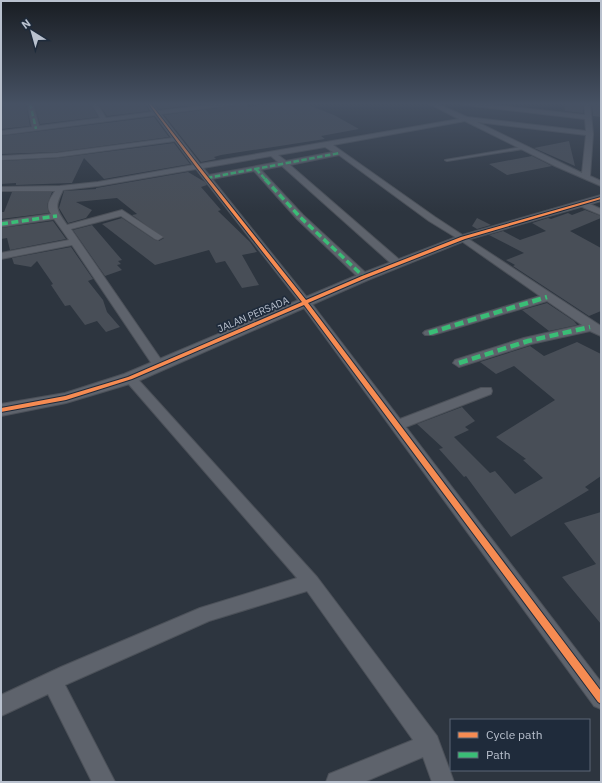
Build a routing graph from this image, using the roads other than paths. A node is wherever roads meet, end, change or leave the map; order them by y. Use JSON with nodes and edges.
{"nodes":[{"id":1,"x":177,"y":139,"type":"edge"},
{"id":2,"x":173,"y":140,"type":"edge"},
{"id":3,"x":357,"y":140,"type":"edge"},
{"id":4,"x":506,"y":140,"type":"edge"},
{"id":5,"x":589,"y":140,"type":"edge"},
{"id":6,"x":328,"y":145,"type":"junction"},
{"id":7,"x":522,"y":148,"type":"junction"},
{"id":8,"x":272,"y":153,"type":"junction"},
{"id":9,"x":340,"y":154,"type":"junction"},
{"id":10,"x":1,"y":158,"type":"edge"},
{"id":11,"x":447,"y":160,"type":"dead end"},
{"id":12,"x":284,"y":165,"type":"junction"},
{"id":13,"x":563,"y":168,"type":"junction"},
{"id":14,"x":584,"y":168,"type":"junction"},
{"id":15,"x":256,"y":169,"type":"junction"},
{"id":16,"x":202,"y":173,"type":"junction"},
{"id":17,"x":586,"y":178,"type":"junction"},
{"id":18,"x":601,"y":184,"type":"edge"},
{"id":19,"x":60,"y":188,"type":"junction"},
{"id":20,"x":1,"y":189,"type":"edge"},
{"id":21,"x":601,"y":198,"type":"edge"},
{"id":22,"x":583,"y":204,"type":"junction"},
{"id":23,"x":601,"y":212,"type":"edge"},
{"id":24,"x":57,"y":216,"type":"junction"},
{"id":25,"x":1,"y":224,"type":"edge"},
{"id":26,"x":65,"y":228,"type":"junction"},
{"id":27,"x":158,"y":237,"type":"dead end"},
{"id":28,"x":463,"y":238,"type":"junction"},
{"id":29,"x":75,"y":242,"type":"junction"},
{"id":30,"x":1,"y":256,"type":"edge"},
{"id":31,"x":398,"y":264,"type":"junction"},
{"id":32,"x":364,"y":277,"type":"junction"},
{"id":33,"x":547,"y":297,"type":"junction"},
{"id":34,"x":305,"y":302,"type":"junction"},
{"id":35,"x":596,"y":326,"type":"edge"},
{"id":36,"x":428,"y":332,"type":"dead end"},
{"id":37,"x":601,"y":333,"type":"edge"},
{"id":38,"x":459,"y":363,"type":"dead end"},
{"id":39,"x":158,"y":364,"type":"junction"},
{"id":40,"x":130,"y":378,"type":"junction"},
{"id":41,"x":486,"y":391,"type":"dead end"},
{"id":42,"x":1,"y":410,"type":"edge"},
{"id":43,"x":398,"y":425,"type":"junction"},
{"id":44,"x":311,"y":582,"type":"junction"},
{"id":45,"x":52,"y":682,"type":"junction"},
{"id":46,"x":601,"y":699,"type":"edge"},
{"id":47,"x":1,"y":706,"type":"edge"},
{"id":48,"x":429,"y":744,"type":"junction"},
{"id":49,"x":104,"y":782,"type":"edge"},
{"id":50,"x":337,"y":782,"type":"edge"},
{"id":51,"x":443,"y":782,"type":"edge"}],
"edges":[{"from":1,"to":16,"type":"street"},
{"from":2,"to":10,"type":"street"},
{"from":3,"to":6,"type":"street"},
{"from":4,"to":7,"type":"street"},
{"from":5,"to":14,"type":"street"},
{"from":6,"to":8,"type":"street"},
{"from":6,"to":9,"type":"street"},
{"from":7,"to":11,"type":"lane"},
{"from":7,"to":13,"type":"street"},
{"from":8,"to":12,"type":"street"},
{"from":8,"to":16,"type":"street"},
{"from":9,"to":12,"type":"street"},
{"from":9,"to":28,"type":"street"},
{"from":12,"to":15,"type":"street"},
{"from":12,"to":31,"type":"street"},
{"from":13,"to":14,"type":"street"},
{"from":13,"to":17,"type":"street"},
{"from":14,"to":17,"type":"street"},
{"from":15,"to":16,"type":"street"},
{"from":15,"to":32,"type":"street"},
{"from":16,"to":19,"type":"street"},
{"from":16,"to":34,"type":"street"},
{"from":17,"to":18,"type":"street"},
{"from":19,"to":20,"type":"street"},
{"from":19,"to":24,"type":"street"},
{"from":21,"to":22,"type":"street","name":"JALAN PERSADA"},
{"from":22,"to":23,"type":"street"},
{"from":22,"to":28,"type":"street","name":"JALAN PERSADA"},
{"from":24,"to":25,"type":"street"},
{"from":24,"to":26,"type":"street"},
{"from":26,"to":27,"type":"street"},
{"from":26,"to":29,"type":"street"},
{"from":28,"to":31,"type":"street","name":"JALAN PERSADA"},
{"from":28,"to":33,"type":"street"},
{"from":29,"to":30,"type":"street"},
{"from":29,"to":39,"type":"street"},
{"from":31,"to":32,"type":"street","name":"JALAN PERSADA"},
{"from":32,"to":34,"type":"street","name":"JALAN PERSADA"},
{"from":33,"to":35,"type":"street"},
{"from":33,"to":36,"type":"street"},
{"from":34,"to":39,"type":"street","name":"JALAN PERSADA"},
{"from":34,"to":43,"type":"street"},
{"from":35,"to":37,"type":"street"},
{"from":35,"to":38,"type":"street"},
{"from":39,"to":40,"type":"street","name":"JALAN PERSADA"},
{"from":40,"to":42,"type":"street","name":"JALAN PERSADA"},
{"from":40,"to":44,"type":"street"},
{"from":41,"to":43,"type":"street"},
{"from":43,"to":46,"type":"street"},
{"from":44,"to":45,"type":"street"},
{"from":44,"to":48,"type":"street"},
{"from":45,"to":47,"type":"street"},
{"from":45,"to":49,"type":"street"},
{"from":48,"to":50,"type":"street"},
{"from":48,"to":51,"type":"street"}]}
